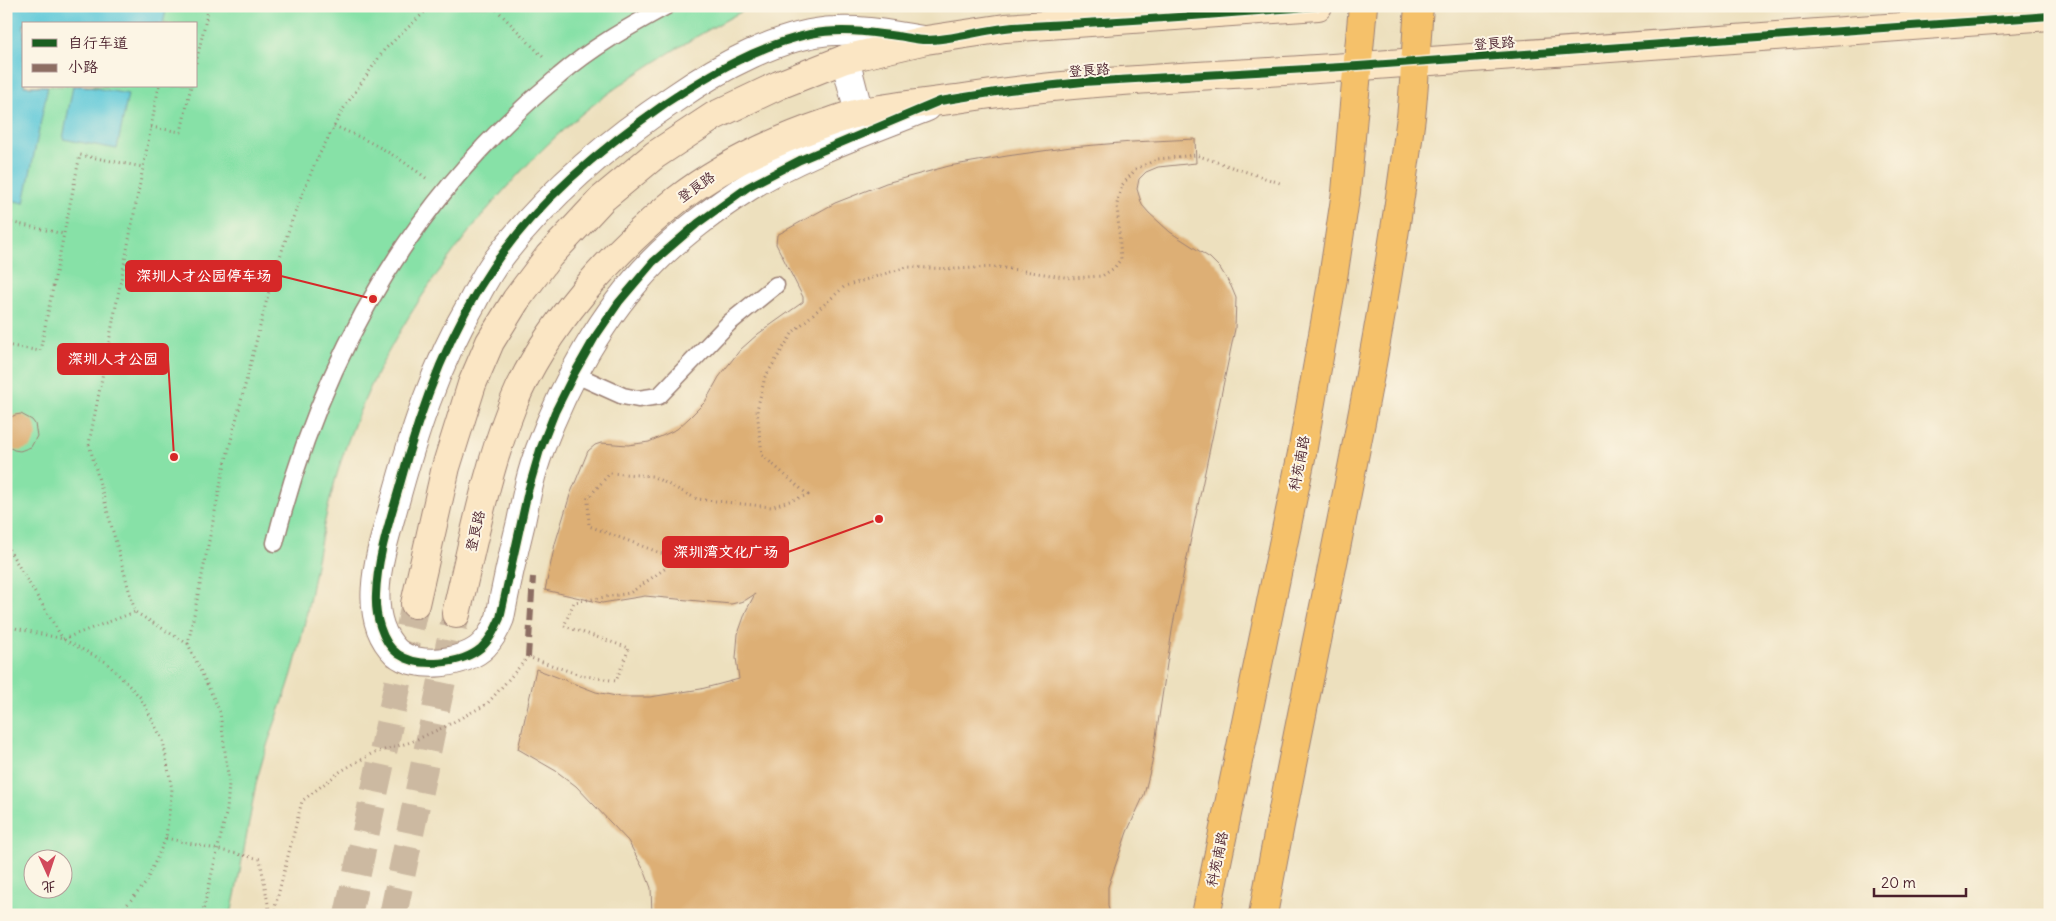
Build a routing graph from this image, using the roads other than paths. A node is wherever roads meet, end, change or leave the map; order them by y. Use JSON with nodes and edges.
{"nodes":[{"id":1,"x":667,"y":6,"type":"edge"},
{"id":2,"x":1318,"y":6,"type":"edge"},
{"id":3,"x":1363,"y":6,"type":"edge"},
{"id":4,"x":1419,"y":6,"type":"edge"},
{"id":5,"x":2050,"y":16,"type":"edge"},
{"id":6,"x":926,"y":40,"type":"junction"},
{"id":7,"x":845,"y":59,"type":"junction"},
{"id":8,"x":1415,"y":62,"type":"junction"},
{"id":9,"x":1358,"y":66,"type":"junction"},
{"id":10,"x":940,"y":101,"type":"junction"},
{"id":11,"x":859,"y":113,"type":"junction"},
{"id":12,"x":776,"y":285,"type":"dead end"},
{"id":13,"x":574,"y":374,"type":"junction"},
{"id":14,"x":275,"y":543,"type":"dead end"},
{"id":15,"x":415,"y":604,"type":"tunnel mouth"},
{"id":16,"x":456,"y":614,"type":"tunnel mouth"},
{"id":17,"x":1206,"y":915,"type":"edge"},
{"id":18,"x":1264,"y":915,"type":"edge"}],
"edges":[{"from":1,"to":14,"type":"lane"},
{"from":2,"to":6,"type":"main road"},
{"from":3,"to":9,"type":"main road","name":"科苑南路"},
{"from":4,"to":8,"type":"main road"},
{"from":5,"to":8,"type":"main road","name":"登良路"},
{"from":6,"to":7,"type":"main road"},
{"from":6,"to":13,"type":"street"},
{"from":7,"to":11,"type":"street"},
{"from":7,"to":15,"type":"main road"},
{"from":8,"to":9,"type":"main road","name":"登良路"},
{"from":8,"to":18,"type":"main road"},
{"from":9,"to":10,"type":"main road","name":"登良路"},
{"from":9,"to":17,"type":"main road","name":"科苑南路"},
{"from":10,"to":11,"type":"main road","name":"登良路"},
{"from":10,"to":13,"type":"street"},
{"from":11,"to":16,"type":"main road","name":"登良路"},
{"from":12,"to":13,"type":"lane"}]}
